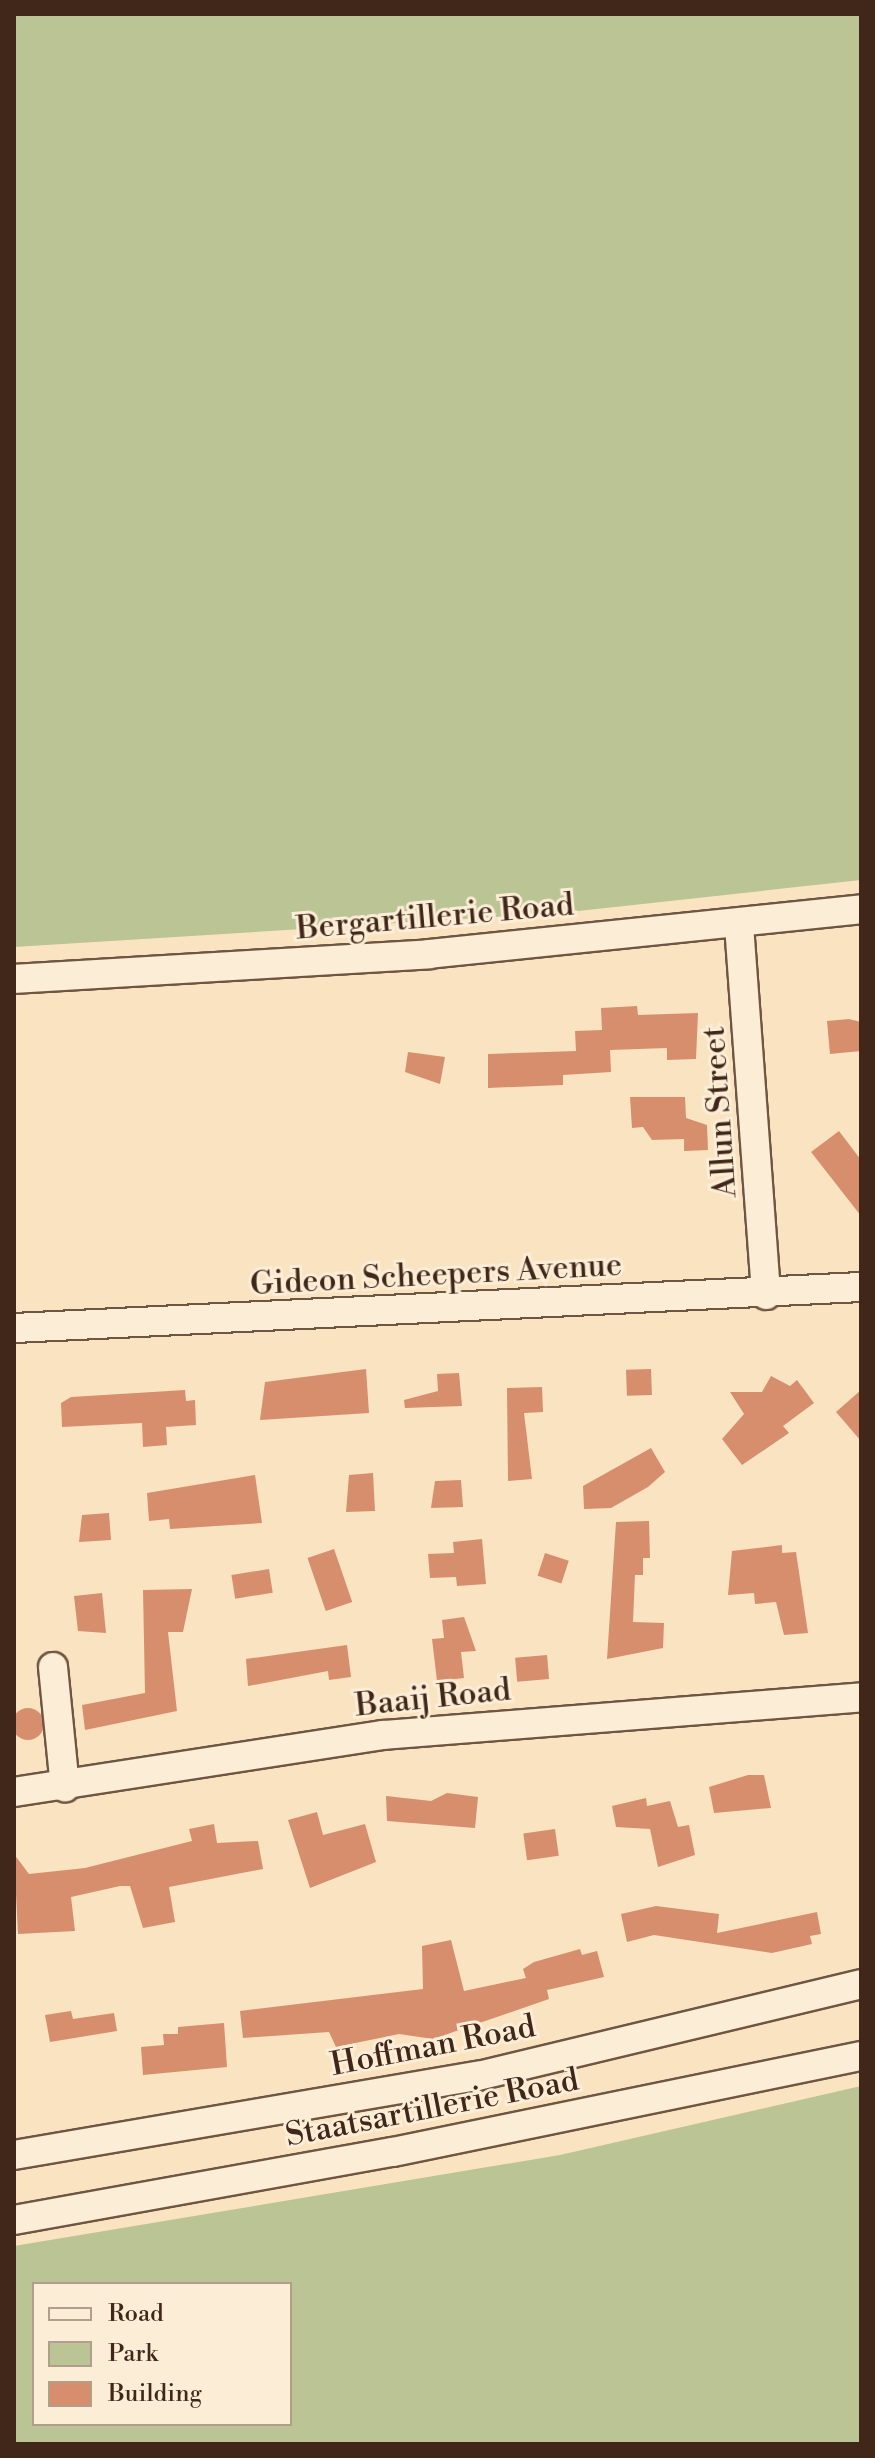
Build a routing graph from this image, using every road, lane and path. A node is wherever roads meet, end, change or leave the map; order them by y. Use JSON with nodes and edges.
{"nodes":[{"id":1,"x":861,"y":909,"type":"edge"},
{"id":2,"x":739,"y":925,"type":"junction"},
{"id":3,"x":14,"y":979,"type":"edge"},
{"id":4,"x":861,"y":1287,"type":"edge"},
{"id":5,"x":766,"y":1295,"type":"junction"},
{"id":6,"x":14,"y":1328,"type":"edge"},
{"id":7,"x":53,"y":1667,"type":"dead end"},
{"id":8,"x":861,"y":1697,"type":"edge"},
{"id":9,"x":65,"y":1787,"type":"junction"},
{"id":10,"x":14,"y":1792,"type":"edge"},
{"id":11,"x":861,"y":1984,"type":"edge"},
{"id":12,"x":861,"y":2056,"type":"edge"},
{"id":13,"x":14,"y":2155,"type":"edge"},
{"id":14,"x":14,"y":2220,"type":"edge"}],
"edges":[{"from":1,"to":2,"type":"street","name":"Bergartillerie Road"},
{"from":2,"to":3,"type":"street","name":"Bergartillerie Road"},
{"from":2,"to":5,"type":"street","name":"Allun Street"},
{"from":4,"to":5,"type":"street","name":"Gideon Scheepers Avenue"},
{"from":5,"to":6,"type":"street","name":"Gideon Scheepers Avenue"},
{"from":7,"to":9,"type":"street"},
{"from":8,"to":9,"type":"street","name":"Baaij Road"},
{"from":9,"to":10,"type":"street","name":"Baaij Road"},
{"from":11,"to":13,"type":"street","name":"Hoffman Road"},
{"from":12,"to":14,"type":"street","name":"Staatsartillerie Road"}]}
